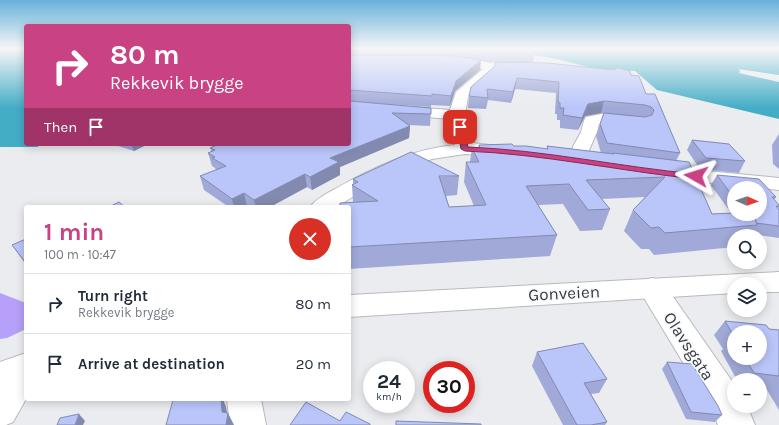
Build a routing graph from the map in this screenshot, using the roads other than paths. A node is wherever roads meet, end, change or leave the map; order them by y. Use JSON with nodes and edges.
{"nodes":[{"id":1,"x":489,"y":69,"type":"edge"},
{"id":2,"x":351,"y":106,"type":"edge"},
{"id":3,"x":457,"y":116,"type":"junction"},
{"id":4,"x":640,"y":123,"type":"edge"},
{"id":5,"x":465,"y":149,"type":"junction"},
{"id":6,"x":522,"y":153,"type":"edge"},
{"id":7,"x":581,"y":160,"type":"edge"},
{"id":8,"x":652,"y":171,"type":"edge"},
{"id":9,"x":779,"y":184,"type":"edge"},
{"id":10,"x":324,"y":205,"type":"edge"},
{"id":11,"x":779,"y":282,"type":"edge"},
{"id":12,"x":652,"y":288,"type":"junction"},
{"id":13,"x":351,"y":306,"type":"edge"},
{"id":14,"x":24,"y":370,"type":"edge"},
{"id":15,"x":24,"y":372,"type":"edge"},
{"id":16,"x":0,"y":377,"type":"edge"},
{"id":17,"x":244,"y":401,"type":"edge"},
{"id":18,"x":0,"y":410,"type":"edge"},
{"id":19,"x":248,"y":425,"type":"edge"},
{"id":20,"x":737,"y":425,"type":"edge"}],
"edges":[{"from":1,"to":3,"type":"street"},
{"from":2,"to":3,"type":"street"},
{"from":3,"to":5,"type":"street"},
{"from":4,"to":7,"type":"street"},
{"from":5,"to":6,"type":"street"},
{"from":5,"to":10,"type":"street"},
{"from":8,"to":9,"type":"street"},
{"from":11,"to":12,"type":"street","name":"Gonveien"},
{"from":12,"to":13,"type":"street","name":"Gonveien"},
{"from":12,"to":20,"type":"street","name":"Olavsgata"},
{"from":14,"to":16,"type":"street"},
{"from":15,"to":18,"type":"street"},
{"from":17,"to":19,"type":"street"}]}
